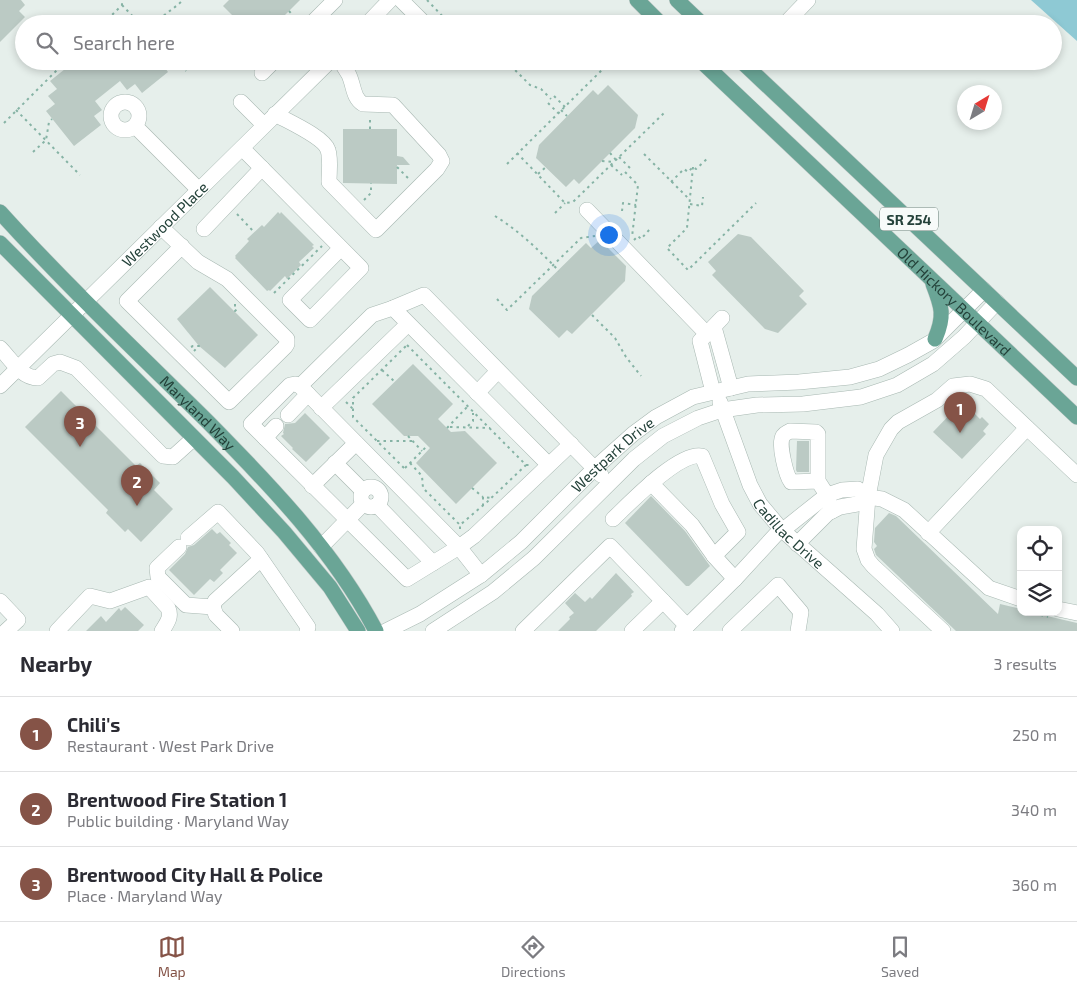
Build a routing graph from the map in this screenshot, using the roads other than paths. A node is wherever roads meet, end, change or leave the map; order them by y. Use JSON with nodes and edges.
{"nodes":[{"id":1,"x":335,"y":0,"type":"edge"},
{"id":2,"x":390,"y":0,"type":"edge"},
{"id":3,"x":401,"y":0,"type":"edge"},
{"id":4,"x":636,"y":0,"type":"edge"},
{"id":5,"x":677,"y":0,"type":"edge"},
{"id":6,"x":808,"y":0,"type":"edge"},
{"id":7,"x":320,"y":15,"type":"edge"},
{"id":8,"x":376,"y":15,"type":"edge"},
{"id":9,"x":416,"y":15,"type":"edge"},
{"id":10,"x":652,"y":15,"type":"edge"},
{"id":11,"x":693,"y":15,"type":"edge"},
{"id":12,"x":794,"y":15,"type":"edge"},
{"id":13,"x":265,"y":70,"type":"edge"},
{"id":14,"x":321,"y":70,"type":"edge"},
{"id":15,"x":346,"y":70,"type":"edge"},
{"id":16,"x":710,"y":70,"type":"edge"},
{"id":17,"x":738,"y":70,"type":"edge"},
{"id":18,"x":753,"y":70,"type":"edge"},
{"id":19,"x":262,"y":73,"type":"dead end"},
{"id":20,"x":726,"y":85,"type":"junction"},
{"id":21,"x":241,"y":102,"type":"dead end"},
{"id":22,"x":269,"y":120,"type":"junction"},
{"id":23,"x":135,"y":126,"type":"dead end"},
{"id":24,"x":242,"y":148,"type":"junction"},
{"id":25,"x":262,"y":168,"type":"junction"},
{"id":26,"x":199,"y":190,"type":"junction"},
{"id":27,"x":586,"y":210,"type":"dead end"},
{"id":28,"x":0,"y":212,"type":"edge"},
{"id":29,"x":161,"y":227,"type":"junction"},
{"id":30,"x":204,"y":229,"type":"dead end"},
{"id":31,"x":0,"y":243,"type":"edge"},
{"id":32,"x":336,"y":243,"type":"junction"},
{"id":33,"x":182,"y":246,"type":"junction"},
{"id":34,"x":930,"y":278,"type":"junction"},
{"id":35,"x":984,"y":290,"type":"junction"},
{"id":36,"x":87,"y":301,"type":"junction"},
{"id":37,"x":997,"y":302,"type":"junction"},
{"id":38,"x":393,"y":308,"type":"junction"},
{"id":39,"x":964,"y":311,"type":"junction"},
{"id":40,"x":72,"y":316,"type":"junction"},
{"id":41,"x":978,"y":323,"type":"junction"},
{"id":42,"x":408,"y":324,"type":"junction"},
{"id":43,"x":935,"y":339,"type":"junction"},
{"id":44,"x":43,"y":343,"type":"junction"},
{"id":45,"x":0,"y":348,"type":"edge"},
{"id":46,"x":60,"y":362,"type":"junction"},
{"id":47,"x":18,"y":368,"type":"junction"},
{"id":48,"x":498,"y":371,"type":"junction"},
{"id":49,"x":1077,"y":378,"type":"edge"},
{"id":50,"x":0,"y":386,"type":"edge"},
{"id":51,"x":304,"y":390,"type":"junction"},
{"id":52,"x":720,"y":391,"type":"junction"},
{"id":53,"x":478,"y":394,"type":"junction"},
{"id":54,"x":321,"y":408,"type":"junction"},
{"id":55,"x":722,"y":410,"type":"junction"},
{"id":56,"x":288,"y":415,"type":"dead end"},
{"id":57,"x":1077,"y":417,"type":"edge"},
{"id":58,"x":276,"y":426,"type":"dead end"},
{"id":59,"x":1027,"y":428,"type":"junction"},
{"id":60,"x":222,"y":437,"type":"junction"},
{"id":61,"x":265,"y":438,"type":"junction"},
{"id":62,"x":193,"y":439,"type":"junction"},
{"id":63,"x":356,"y":443,"type":"junction"},
{"id":64,"x":570,"y":444,"type":"junction"},
{"id":65,"x":612,"y":452,"type":"junction"},
{"id":66,"x":335,"y":463,"type":"junction"},
{"id":67,"x":548,"y":464,"type":"junction"},
{"id":68,"x":626,"y":467,"type":"junction"},
{"id":69,"x":595,"y":468,"type":"junction"},
{"id":70,"x":1077,"y":475,"type":"edge"},
{"id":71,"x":390,"y":477,"type":"junction"},
{"id":72,"x":818,"y":481,"type":"dead end"},
{"id":73,"x":609,"y":483,"type":"junction"},
{"id":74,"x":651,"y":483,"type":"junction"},
{"id":75,"x":312,"y":486,"type":"junction"},
{"id":76,"x":827,"y":494,"type":"junction"},
{"id":77,"x":868,"y":496,"type":"junction"},
{"id":78,"x":368,"y":500,"type":"junction"},
{"id":79,"x":832,"y":511,"type":"junction"},
{"id":80,"x":613,"y":519,"type":"dead end"},
{"id":81,"x":347,"y":520,"type":"junction"},
{"id":82,"x":782,"y":529,"type":"junction"},
{"id":83,"x":928,"y":533,"type":"junction"},
{"id":84,"x":797,"y":544,"type":"junction"},
{"id":85,"x":321,"y":546,"type":"junction"},
{"id":86,"x":459,"y":547,"type":"junction"},
{"id":87,"x":714,"y":556,"type":"junction"},
{"id":88,"x":261,"y":559,"type":"junction"},
{"id":89,"x":433,"y":563,"type":"junction"},
{"id":90,"x":481,"y":575,"type":"junction"},
{"id":91,"x":735,"y":579,"type":"junction"},
{"id":92,"x":1017,"y":598,"type":"edge"},
{"id":93,"x":0,"y":601,"type":"edge"},
{"id":94,"x":663,"y":601,"type":"junction"},
{"id":95,"x":213,"y":607,"type":"junction"},
{"id":96,"x":1062,"y":610,"type":"edge"},
{"id":97,"x":1077,"y":613,"type":"edge"},
{"id":98,"x":684,"y":629,"type":"edge"},
{"id":99,"x":6,"y":631,"type":"edge"},
{"id":100,"x":57,"y":631,"type":"edge"},
{"id":101,"x":162,"y":631,"type":"edge"},
{"id":102,"x":232,"y":631,"type":"edge"},
{"id":103,"x":307,"y":631,"type":"edge"},
{"id":104,"x":358,"y":631,"type":"edge"},
{"id":105,"x":376,"y":631,"type":"edge"},
{"id":106,"x":386,"y":631,"type":"edge"},
{"id":107,"x":433,"y":631,"type":"edge"},
{"id":108,"x":523,"y":631,"type":"edge"},
{"id":109,"x":632,"y":631,"type":"edge"},
{"id":110,"x":730,"y":631,"type":"edge"},
{"id":111,"x":798,"y":631,"type":"edge"},
{"id":112,"x":892,"y":631,"type":"edge"},
{"id":113,"x":943,"y":631,"type":"edge"}],
"edges":[{"from":1,"to":7,"type":"street"},
{"from":2,"to":8,"type":"street"},
{"from":3,"to":9,"type":"street"},
{"from":4,"to":10,"type":"main road"},
{"from":5,"to":11,"type":"main road"},
{"from":6,"to":12,"type":"street"},
{"from":13,"to":19,"type":"street"},
{"from":14,"to":22,"type":"street","name":"Westwood Place"},
{"from":15,"to":22,"type":"street"},
{"from":16,"to":20,"type":"main road","name":"Old Hickory Boulevard","number":"SR 254"},
{"from":17,"to":20,"type":"main road"},
{"from":18,"to":35,"type":"main road","name":"Old Hickory Boulevard","number":"SR 254"},
{"from":20,"to":34,"type":"main road","name":"Old Hickory Boulevard","number":"SR 254"},
{"from":21,"to":22,"type":"street"},
{"from":22,"to":24,"type":"street","name":"Westwood Place"},
{"from":23,"to":26,"type":"street"},
{"from":24,"to":25,"type":"street"},
{"from":24,"to":26,"type":"street","name":"Westwood Place"},
{"from":25,"to":30,"type":"street"},
{"from":25,"to":32,"type":"street"},
{"from":26,"to":29,"type":"street","name":"Westwood Place"},
{"from":27,"to":52,"type":"street","name":"Cadillac Drive"},
{"from":28,"to":36,"type":"main road","name":"Maryland Way"},
{"from":29,"to":33,"type":"street"},
{"from":29,"to":36,"type":"street","name":"Westwood Place"},
{"from":31,"to":40,"type":"main road","name":"Maryland Way"},
{"from":32,"to":32,"type":"street"},
{"from":33,"to":33,"type":"street"},
{"from":34,"to":39,"type":"main road","name":"Old Hickory Boulevard","number":"SR 254"},
{"from":34,"to":43,"type":"main road"},
{"from":35,"to":37,"type":"main road","name":"Old Hickory Boulevard","number":"SR 254"},
{"from":35,"to":39,"type":"street","name":"Westpark Drive"},
{"from":36,"to":40,"type":"street","name":"Westwood Place"},
{"from":36,"to":60,"type":"main road","name":"Maryland Way"},
{"from":37,"to":41,"type":"street","name":"Westpark Drive"},
{"from":37,"to":49,"type":"main road","name":"Old Hickory Boulevard","number":"SR 254"},
{"from":38,"to":42,"type":"street"},
{"from":38,"to":48,"type":"street"},
{"from":38,"to":51,"type":"street"},
{"from":39,"to":41,"type":"main road","name":"Old Hickory Boulevard","number":"SR 254"},
{"from":39,"to":43,"type":"street","name":"Westpark Drive"},
{"from":40,"to":44,"type":"street","name":"Westwood Place"},
{"from":40,"to":62,"type":"main road","name":"Maryland Way"},
{"from":41,"to":55,"type":"street","name":"Westpark Drive"},
{"from":41,"to":57,"type":"main road","name":"Old Hickory Boulevard","number":"SR 254"},
{"from":42,"to":53,"type":"street"},
{"from":42,"to":54,"type":"street"},
{"from":43,"to":52,"type":"street","name":"Westpark Drive"},
{"from":44,"to":46,"type":"street"},
{"from":44,"to":47,"type":"street","name":"Westwood Place"},
{"from":45,"to":47,"type":"street"},
{"from":46,"to":47,"type":"street"},
{"from":46,"to":62,"type":"street"},
{"from":47,"to":50,"type":"street","name":"Westwood Place"},
{"from":48,"to":53,"type":"street"},
{"from":48,"to":64,"type":"street"},
{"from":51,"to":54,"type":"street"},
{"from":51,"to":56,"type":"street"},
{"from":51,"to":61,"type":"street"},
{"from":52,"to":55,"type":"street","name":"Cadillac Drive"},
{"from":52,"to":65,"type":"street","name":"Westpark Drive"},
{"from":53,"to":67,"type":"street"},
{"from":54,"to":63,"type":"street"},
{"from":55,"to":68,"type":"street","name":"Westpark Drive"},
{"from":55,"to":82,"type":"street","name":"Cadillac Drive"},
{"from":58,"to":61,"type":"street"},
{"from":59,"to":70,"type":"street"},
{"from":59,"to":77,"type":"street"},
{"from":59,"to":83,"type":"street"},
{"from":60,"to":62,"type":"main road"},
{"from":60,"to":85,"type":"main road","name":"Maryland Way"},
{"from":61,"to":75,"type":"street"},
{"from":62,"to":104,"type":"main road","name":"Maryland Way"},
{"from":63,"to":66,"type":"street"},
{"from":63,"to":71,"type":"street"},
{"from":64,"to":67,"type":"street"},
{"from":64,"to":69,"type":"street"},
{"from":65,"to":68,"type":"street"},
{"from":65,"to":69,"type":"street","name":"Westpark Drive"},
{"from":66,"to":75,"type":"street"},
{"from":66,"to":78,"type":"street"},
{"from":67,"to":86,"type":"street"},
{"from":68,"to":73,"type":"street","name":"Westpark Drive"},
{"from":69,"to":73,"type":"street"},
{"from":69,"to":90,"type":"street","name":"Westpark Drive"},
{"from":71,"to":78,"type":"street"},
{"from":71,"to":86,"type":"street"},
{"from":72,"to":76,"type":"street"},
{"from":73,"to":107,"type":"street","name":"Westpark Drive"},
{"from":74,"to":80,"type":"street"},
{"from":74,"to":87,"type":"street"},
{"from":74,"to":87,"type":"street"},
{"from":75,"to":81,"type":"street"},
{"from":76,"to":77,"type":"street"},
{"from":76,"to":79,"type":"street"},
{"from":76,"to":82,"type":"street"},
{"from":77,"to":79,"type":"street"},
{"from":77,"to":83,"type":"street"},
{"from":77,"to":113,"type":"street"},
{"from":78,"to":81,"type":"street"},
{"from":78,"to":89,"type":"street"},
{"from":79,"to":84,"type":"street"},
{"from":81,"to":85,"type":"street"},
{"from":81,"to":89,"type":"street"},
{"from":82,"to":84,"type":"street","name":"Cadillac Drive"},
{"from":82,"to":91,"type":"street"},
{"from":83,"to":92,"type":"street"},
{"from":84,"to":112,"type":"street","name":"Cadillac Drive"},
{"from":85,"to":105,"type":"main road","name":"Maryland Way"},
{"from":86,"to":89,"type":"street"},
{"from":86,"to":90,"type":"street"},
{"from":87,"to":91,"type":"street"},
{"from":88,"to":95,"type":"street"},
{"from":88,"to":95,"type":"street"},
{"from":88,"to":103,"type":"street"},
{"from":90,"to":106,"type":"street","name":"Westpark Drive"},
{"from":91,"to":98,"type":"street"},
{"from":93,"to":99,"type":"street"},
{"from":94,"to":98,"type":"street"},
{"from":94,"to":108,"type":"street"},
{"from":94,"to":109,"type":"street"},
{"from":95,"to":102,"type":"street"},
{"from":96,"to":97,"type":"street"},
{"from":100,"to":101,"type":"street"},
{"from":110,"to":111,"type":"street"}]}
